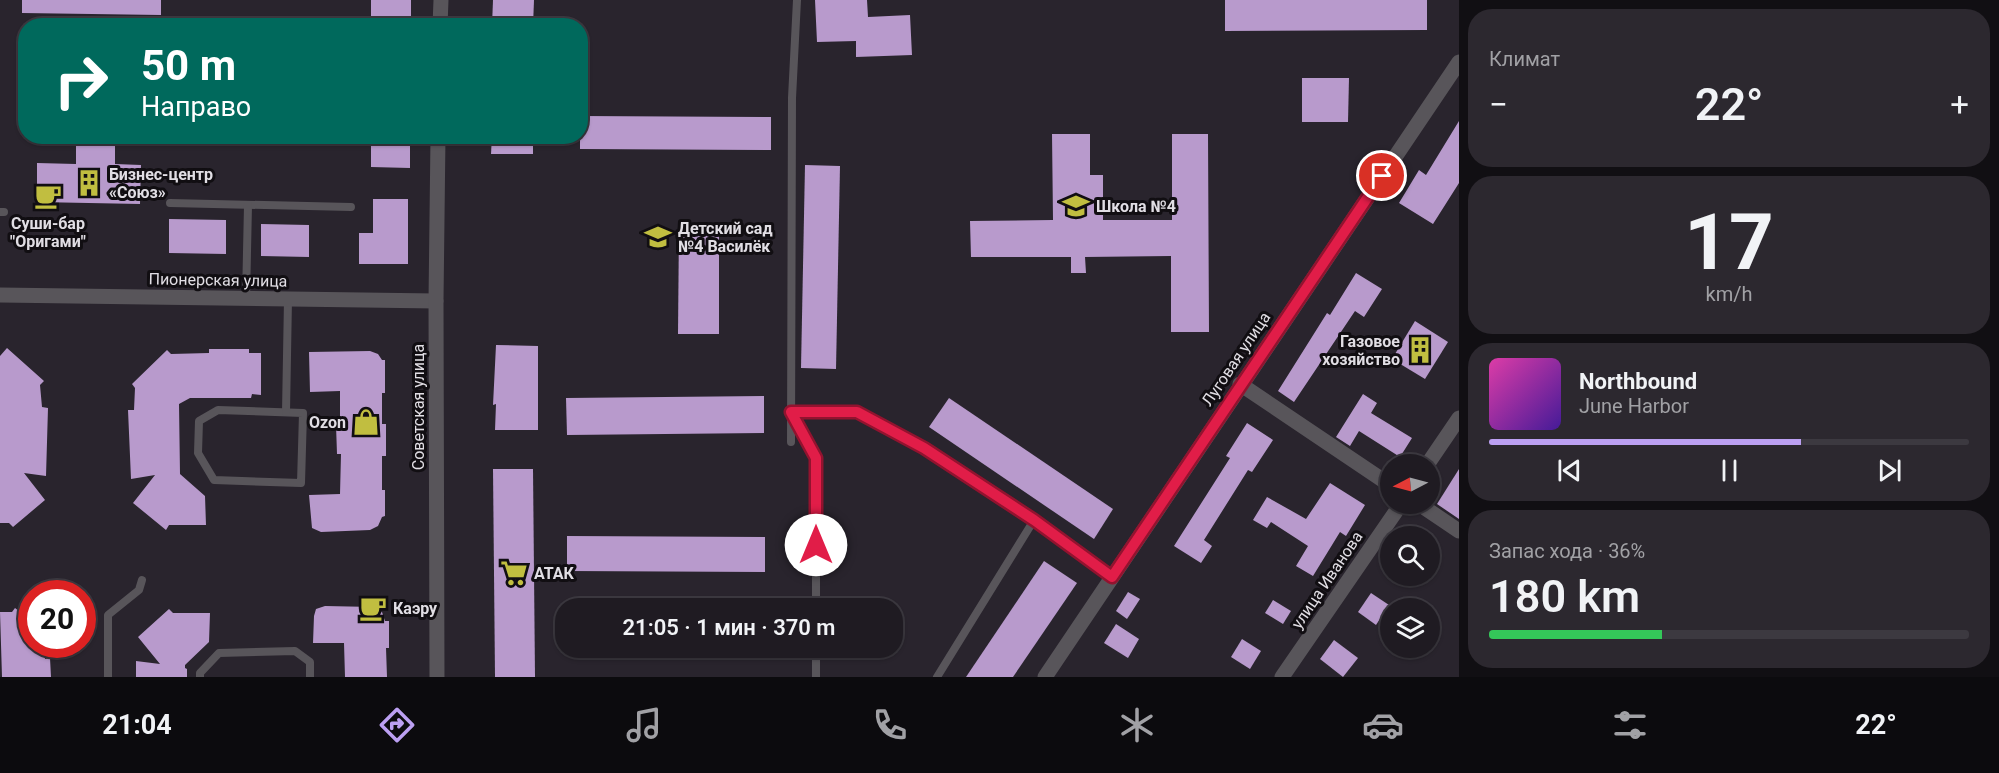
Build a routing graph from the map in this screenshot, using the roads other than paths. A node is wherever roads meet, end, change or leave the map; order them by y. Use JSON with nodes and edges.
{"nodes":[{"id":1,"x":441,"y":0,"type":"edge"},
{"id":2,"x":797,"y":0,"type":"edge"},
{"id":3,"x":440,"y":18,"type":"edge"},
{"id":4,"x":1459,"y":62,"type":"edge"},
{"id":5,"x":438,"y":144,"type":"edge"},
{"id":6,"x":170,"y":203,"type":"dead end"},
{"id":7,"x":248,"y":205,"type":"junction"},
{"id":8,"x":351,"y":207,"type":"dead end"},
{"id":9,"x":0,"y":295,"type":"edge"},
{"id":10,"x":246,"y":298,"type":"junction"},
{"id":11,"x":288,"y":299,"type":"junction"},
{"id":12,"x":436,"y":302,"type":"junction"},
{"id":13,"x":1240,"y":384,"type":"junction"},
{"id":14,"x":286,"y":412,"type":"junction"},
{"id":15,"x":791,"y":412,"type":"junction"},
{"id":16,"x":1459,"y":418,"type":"edge"},
{"id":17,"x":791,"y":442,"type":"dead end"},
{"id":18,"x":1434,"y":454,"type":"edge"},
{"id":19,"x":1380,"y":478,"type":"edge"},
{"id":20,"x":1394,"y":514,"type":"edge"},
{"id":21,"x":1434,"y":514,"type":"edge"},
{"id":22,"x":1034,"y":520,"type":"junction"},
{"id":23,"x":1459,"y":531,"type":"edge"},
{"id":24,"x":1112,"y":577,"type":"junction"},
{"id":25,"x":142,"y":580,"type":"dead end"},
{"id":26,"x":816,"y":598,"type":"edge"},
{"id":27,"x":816,"y":658,"type":"edge"},
{"id":28,"x":108,"y":677,"type":"edge"},
{"id":29,"x":200,"y":677,"type":"edge"},
{"id":30,"x":310,"y":677,"type":"edge"},
{"id":31,"x":437,"y":677,"type":"edge"},
{"id":32,"x":816,"y":677,"type":"edge"},
{"id":33,"x":937,"y":677,"type":"edge"},
{"id":34,"x":1045,"y":677,"type":"edge"},
{"id":35,"x":1282,"y":677,"type":"edge"}],
"edges":[{"from":1,"to":3,"type":"street"},
{"from":2,"to":15,"type":"lane"},
{"from":4,"to":13,"type":"street","name":"Луговая улица"},
{"from":5,"to":12,"type":"street","name":"Советская улица"},
{"from":6,"to":7,"type":"lane"},
{"from":7,"to":8,"type":"lane"},
{"from":7,"to":10,"type":"lane"},
{"from":9,"to":10,"type":"street","name":"Пионерская улица"},
{"from":10,"to":11,"type":"street","name":"Пионерская улица"},
{"from":11,"to":12,"type":"street","name":"Пионерская улица"},
{"from":11,"to":14,"type":"lane"},
{"from":12,"to":31,"type":"street","name":"Советская улица"},
{"from":13,"to":19,"type":"street"},
{"from":13,"to":24,"type":"street","name":"Луговая улица"},
{"from":14,"to":14,"type":"lane"},
{"from":15,"to":17,"type":"lane"},
{"from":15,"to":22,"type":"lane"},
{"from":15,"to":26,"type":"lane"},
{"from":16,"to":18,"type":"street"},
{"from":20,"to":35,"type":"street","name":"улица Иванова"},
{"from":21,"to":23,"type":"street"},
{"from":22,"to":24,"type":"lane"},
{"from":22,"to":33,"type":"lane"},
{"from":24,"to":34,"type":"street","name":"Луговая улица"},
{"from":25,"to":28,"type":"lane"},
{"from":27,"to":32,"type":"lane"},
{"from":29,"to":30,"type":"lane"}]}
